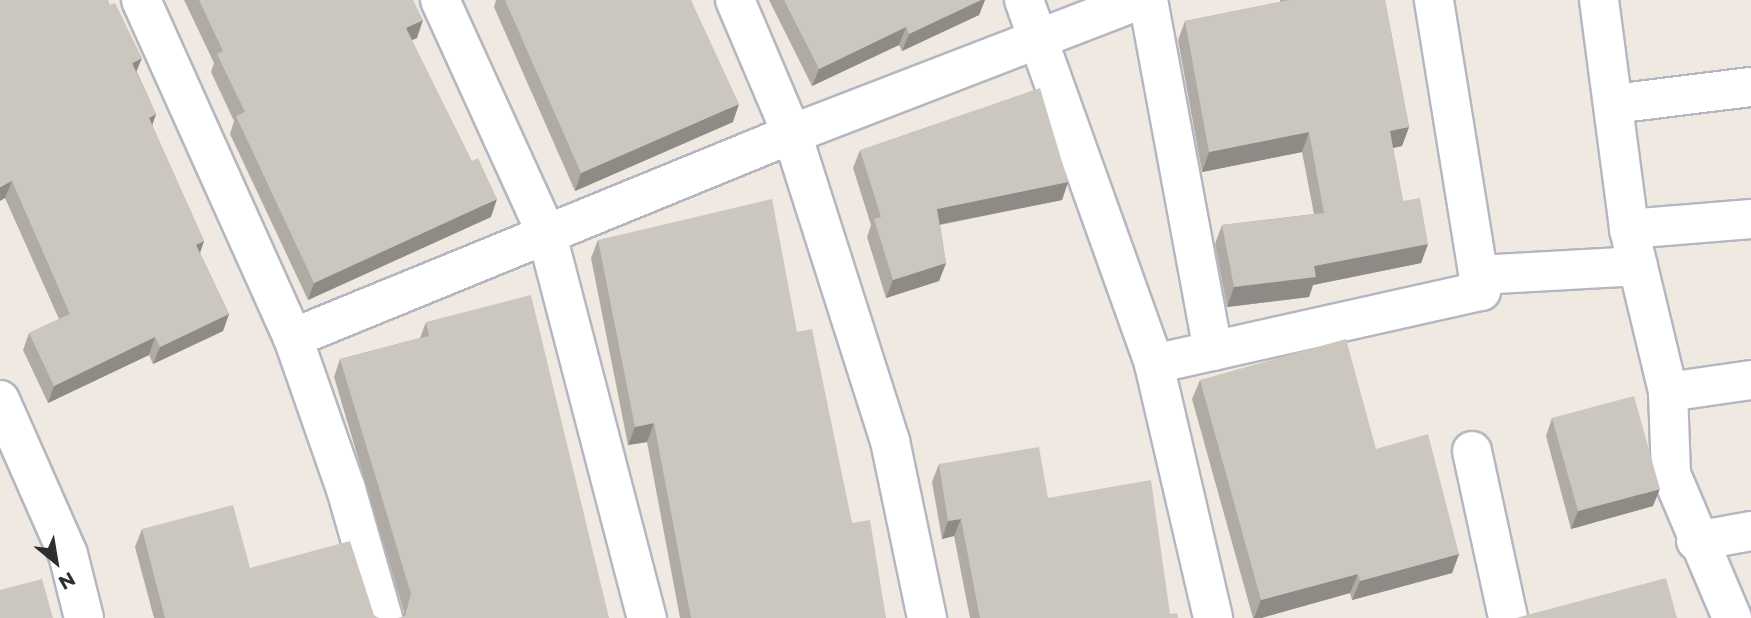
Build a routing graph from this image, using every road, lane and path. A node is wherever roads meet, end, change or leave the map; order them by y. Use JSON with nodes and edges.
{"nodes":[{"id":1,"x":141,"y":0,"type":"edge"},
{"id":2,"x":440,"y":0,"type":"edge"},
{"id":3,"x":735,"y":0,"type":"edge"},
{"id":4,"x":1024,"y":0,"type":"edge"},
{"id":5,"x":1139,"y":0,"type":"edge"},
{"id":6,"x":1148,"y":0,"type":"edge"},
{"id":7,"x":1434,"y":0,"type":"edge"},
{"id":8,"x":1599,"y":0,"type":"edge"},
{"id":9,"x":1038,"y":37,"type":"junction"},
{"id":10,"x":1751,"y":87,"type":"edge"},
{"id":11,"x":1614,"y":104,"type":"junction"},
{"id":12,"x":792,"y":134,"type":"junction"},
{"id":13,"x":1751,"y":219,"type":"edge"},
{"id":14,"x":1629,"y":229,"type":"junction"},
{"id":15,"x":547,"y":234,"type":"junction"},
{"id":16,"x":1638,"y":266,"type":"junction"},
{"id":17,"x":1479,"y":275,"type":"junction"},
{"id":18,"x":293,"y":338,"type":"junction"},
{"id":19,"x":1213,"y":351,"type":"junction"},
{"id":20,"x":1154,"y":364,"type":"junction"},
{"id":21,"x":1751,"y":380,"type":"edge"},
{"id":22,"x":1668,"y":391,"type":"junction"},
{"id":23,"x":0,"y":400,"type":"edge"},
{"id":24,"x":1472,"y":451,"type":"dead end"},
{"id":25,"x":1751,"y":531,"type":"edge"},
{"id":26,"x":1696,"y":541,"type":"junction"},
{"id":27,"x":84,"y":618,"type":"edge"},
{"id":28,"x":383,"y":618,"type":"edge"},
{"id":29,"x":646,"y":618,"type":"edge"},
{"id":30,"x":927,"y":618,"type":"edge"},
{"id":31,"x":1213,"y":618,"type":"edge"},
{"id":32,"x":1508,"y":618,"type":"edge"},
{"id":33,"x":1732,"y":618,"type":"edge"}],
"edges":[{"from":1,"to":18,"type":"street"},
{"from":2,"to":15,"type":"street"},
{"from":3,"to":12,"type":"street"},
{"from":4,"to":9,"type":"street"},
{"from":5,"to":9,"type":"street"},
{"from":6,"to":19,"type":"street"},
{"from":7,"to":17,"type":"street"},
{"from":8,"to":11,"type":"street"},
{"from":9,"to":12,"type":"street"},
{"from":9,"to":20,"type":"street"},
{"from":10,"to":11,"type":"street"},
{"from":11,"to":14,"type":"street"},
{"from":12,"to":15,"type":"street"},
{"from":12,"to":30,"type":"street"},
{"from":13,"to":14,"type":"street"},
{"from":14,"to":16,"type":"street"},
{"from":15,"to":18,"type":"street"},
{"from":15,"to":29,"type":"street"},
{"from":16,"to":17,"type":"street"},
{"from":16,"to":22,"type":"street"},
{"from":17,"to":19,"type":"street"},
{"from":18,"to":28,"type":"street"},
{"from":19,"to":20,"type":"street"},
{"from":20,"to":31,"type":"street"},
{"from":21,"to":22,"type":"street"},
{"from":22,"to":26,"type":"street"},
{"from":23,"to":27,"type":"street"},
{"from":24,"to":32,"type":"street"},
{"from":25,"to":26,"type":"street"},
{"from":26,"to":33,"type":"street"}]}
